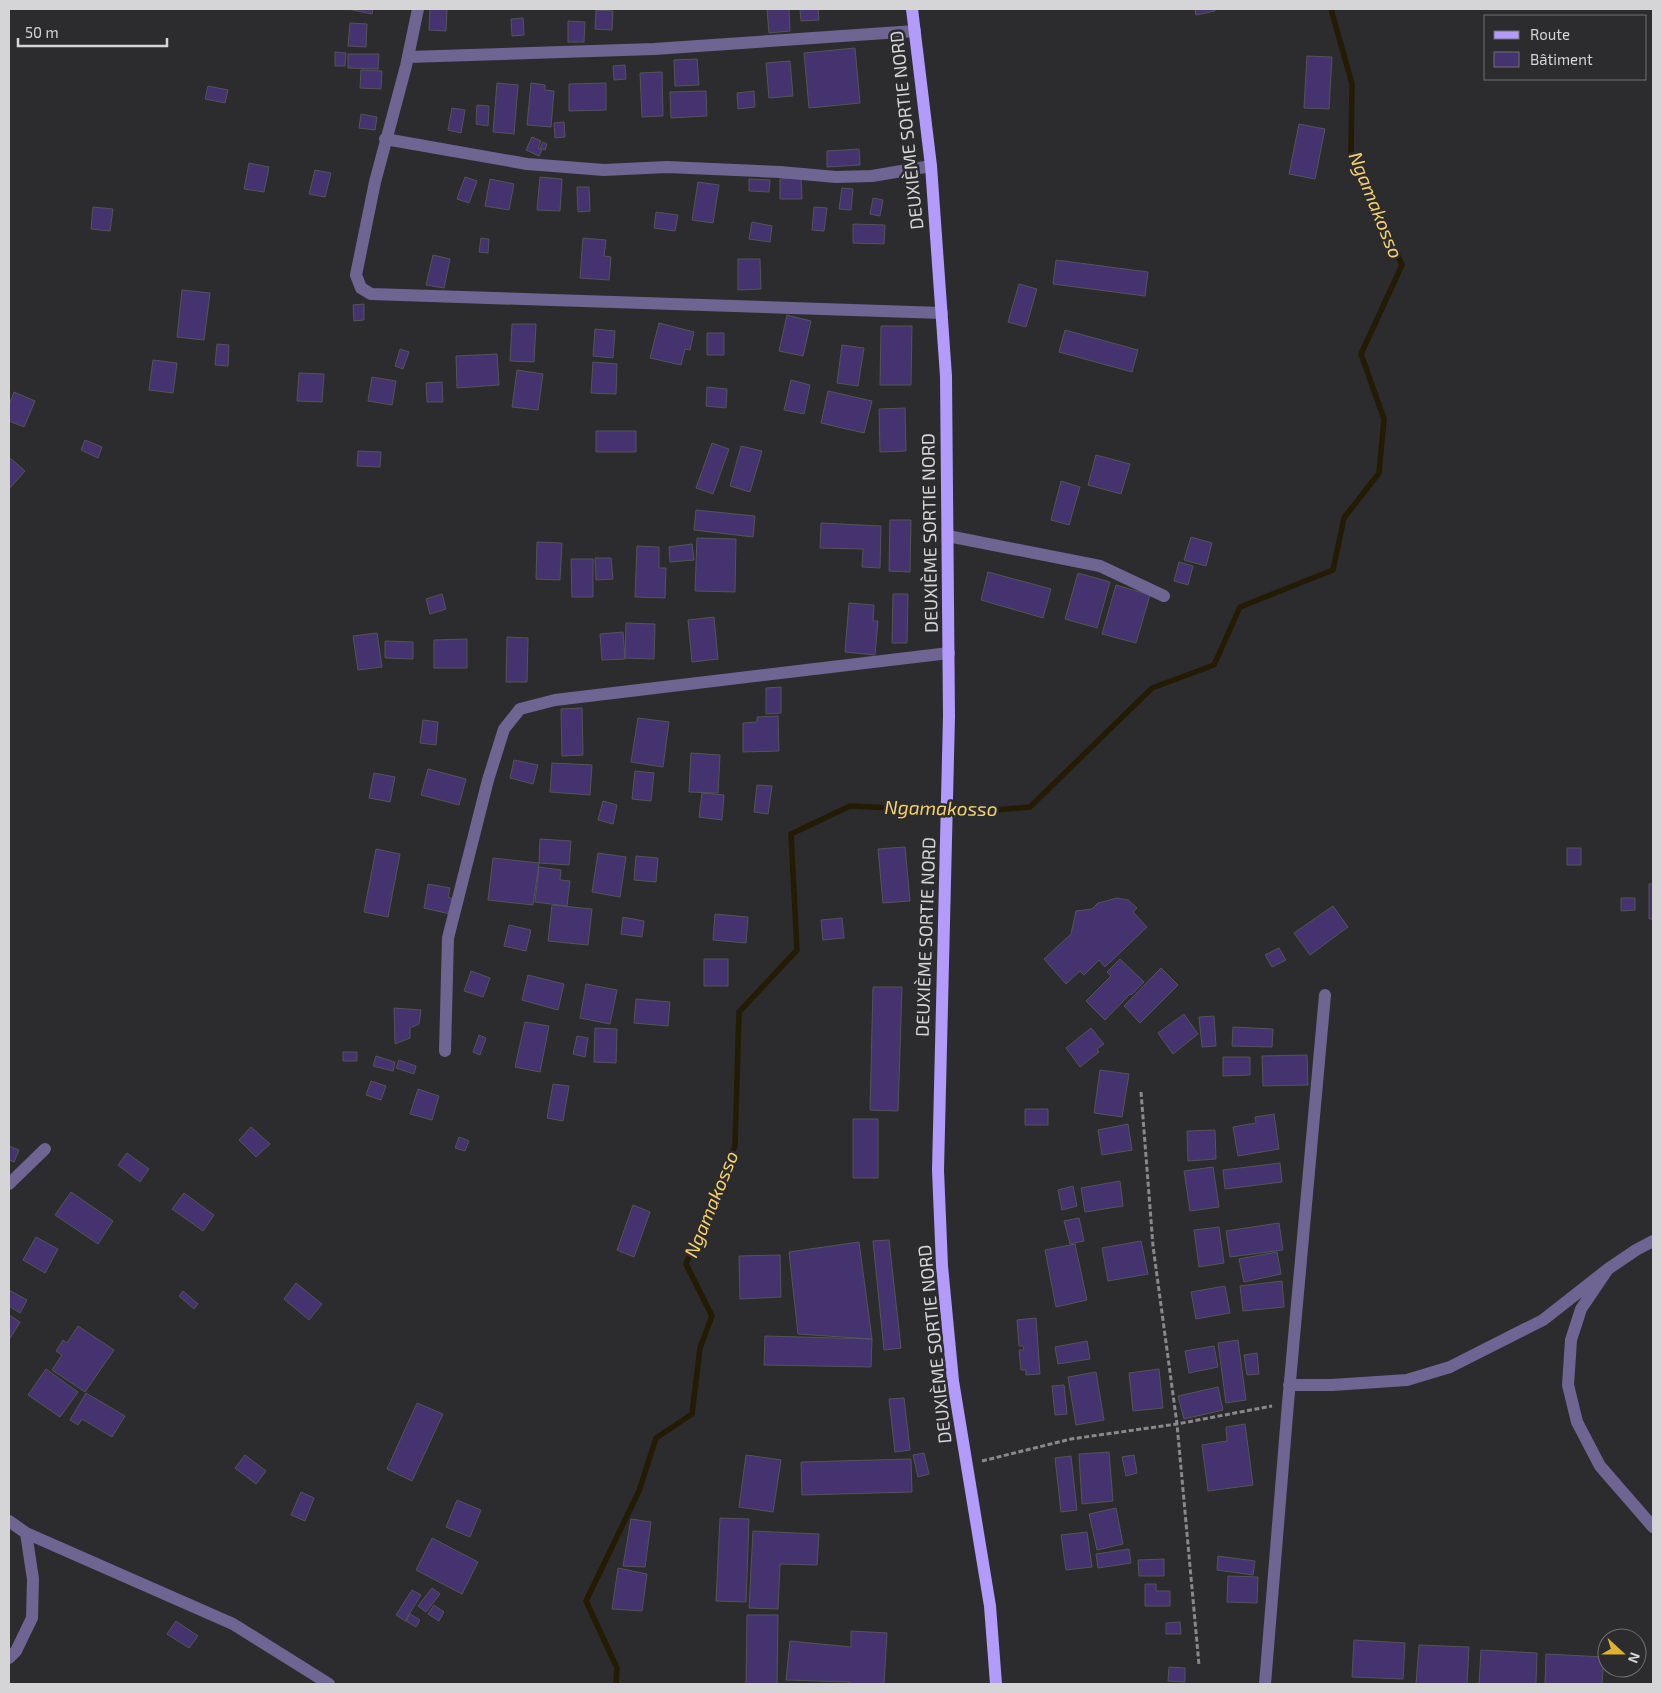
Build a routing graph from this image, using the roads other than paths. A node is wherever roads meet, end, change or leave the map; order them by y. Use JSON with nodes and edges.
{"nodes":[{"id":1,"x":418,"y":9,"type":"edge"},
{"id":2,"x":912,"y":9,"type":"edge"},
{"id":3,"x":915,"y":31,"type":"junction"},
{"id":4,"x":408,"y":57,"type":"junction"},
{"id":5,"x":386,"y":139,"type":"junction"},
{"id":6,"x":931,"y":166,"type":"junction"},
{"id":7,"x":942,"y":313,"type":"junction"},
{"id":8,"x":948,"y":536,"type":"junction"},
{"id":9,"x":1164,"y":596,"type":"dead end"},
{"id":10,"x":949,"y":653,"type":"junction"},
{"id":11,"x":1325,"y":995,"type":"dead end"},
{"id":12,"x":445,"y":1052,"type":"dead end"},
{"id":13,"x":45,"y":1149,"type":"dead end"},
{"id":14,"x":9,"y":1184,"type":"edge"},
{"id":15,"x":1653,"y":1241,"type":"edge"},
{"id":16,"x":1608,"y":1269,"type":"junction"},
{"id":17,"x":1289,"y":1385,"type":"junction"},
{"id":18,"x":9,"y":1521,"type":"edge"},
{"id":19,"x":1652,"y":1521,"type":"edge"},
{"id":20,"x":26,"y":1533,"type":"junction"},
{"id":21,"x":9,"y":1658,"type":"edge"},
{"id":22,"x":329,"y":1684,"type":"edge"},
{"id":23,"x":996,"y":1684,"type":"edge"},
{"id":24,"x":1266,"y":1684,"type":"edge"}],
"edges":[{"from":1,"to":4,"type":"street"},
{"from":2,"to":3,"type":"main road","name":"DEUXIÈME SORTIE NORD"},
{"from":3,"to":4,"type":"street"},
{"from":3,"to":6,"type":"main road","name":"DEUXIÈME SORTIE NORD"},
{"from":4,"to":5,"type":"street"},
{"from":5,"to":6,"type":"street"},
{"from":5,"to":7,"type":"street"},
{"from":6,"to":7,"type":"main road","name":"DEUXIÈME SORTIE NORD"},
{"from":7,"to":8,"type":"main road","name":"DEUXIÈME SORTIE NORD"},
{"from":8,"to":9,"type":"street"},
{"from":8,"to":10,"type":"main road","name":"DEUXIÈME SORTIE NORD"},
{"from":10,"to":12,"type":"street"},
{"from":10,"to":23,"type":"main road","name":"DEUXIÈME SORTIE NORD"},
{"from":11,"to":17,"type":"street"},
{"from":13,"to":14,"type":"street"},
{"from":15,"to":16,"type":"street"},
{"from":16,"to":17,"type":"street"},
{"from":16,"to":19,"type":"street"},
{"from":17,"to":24,"type":"street"},
{"from":18,"to":20,"type":"street"},
{"from":20,"to":21,"type":"street"},
{"from":20,"to":22,"type":"street"}]}
